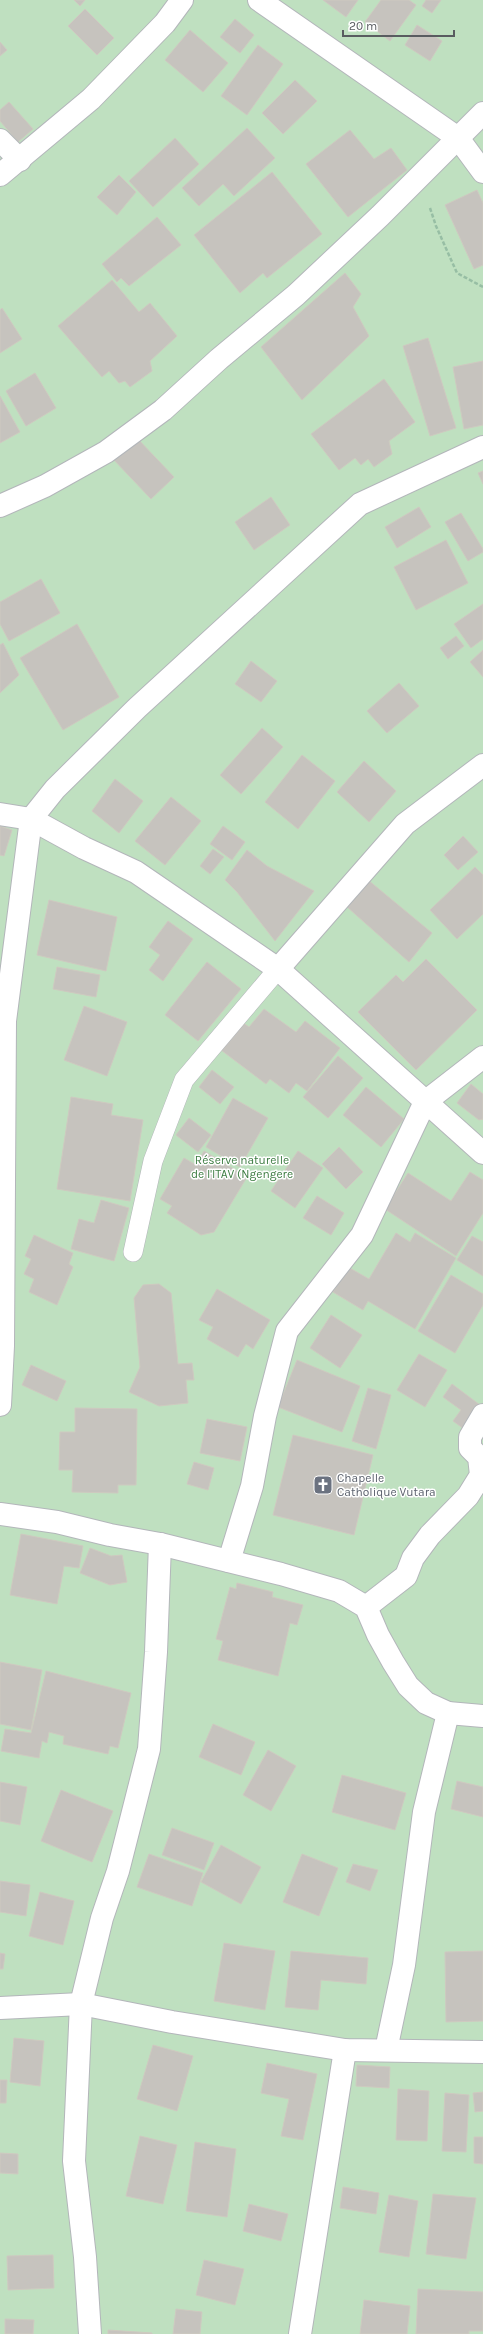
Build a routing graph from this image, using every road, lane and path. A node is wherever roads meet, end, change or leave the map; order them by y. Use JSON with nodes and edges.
{"nodes":[{"id":1,"x":182,"y":0,"type":"edge"},
{"id":2,"x":259,"y":0,"type":"edge"},
{"id":3,"x":483,"y":113,"type":"edge"},
{"id":4,"x":458,"y":138,"type":"junction"},
{"id":5,"x":0,"y":140,"type":"edge"},
{"id":6,"x":20,"y":160,"type":"junction"},
{"id":7,"x":483,"y":172,"type":"edge"},
{"id":8,"x":0,"y":175,"type":"edge"},
{"id":9,"x":421,"y":175,"type":"junction"},
{"id":10,"x":483,"y":287,"type":"edge"},
{"id":11,"x":483,"y":447,"type":"edge"},
{"id":12,"x":0,"y":506,"type":"edge"},
{"id":13,"x":483,"y":766,"type":"edge"},
{"id":14,"x":0,"y":814,"type":"edge"},
{"id":15,"x":31,"y":819,"type":"junction"},
{"id":16,"x":278,"y":968,"type":"junction"},
{"id":17,"x":483,"y":1057,"type":"edge"},
{"id":18,"x":425,"y":1102,"type":"junction"},
{"id":19,"x":483,"y":1153,"type":"edge"},
{"id":20,"x":133,"y":1252,"type":"dead end"},
{"id":21,"x":0,"y":1405,"type":"edge"},
{"id":22,"x":483,"y":1415,"type":"edge"},
{"id":23,"x":0,"y":1514,"type":"edge"},
{"id":24,"x":160,"y":1544,"type":"junction"},
{"id":25,"x":229,"y":1561,"type":"junction"},
{"id":26,"x":366,"y":1607,"type":"junction"},
{"id":27,"x":448,"y":1713,"type":"junction"},
{"id":28,"x":483,"y":1716,"type":"edge"},
{"id":29,"x":81,"y":2004,"type":"junction"},
{"id":30,"x":0,"y":2008,"type":"edge"},
{"id":31,"x":346,"y":2050,"type":"junction"},
{"id":32,"x":386,"y":2050,"type":"junction"},
{"id":33,"x":483,"y":2052,"type":"edge"},
{"id":34,"x":90,"y":2334,"type":"edge"},
{"id":35,"x":300,"y":2334,"type":"edge"}],
"edges":[{"from":1,"to":6,"type":"street"},
{"from":2,"to":4,"type":"street"},
{"from":3,"to":4,"type":"street"},
{"from":4,"to":7,"type":"street"},
{"from":4,"to":9,"type":"street"},
{"from":5,"to":6,"type":"street"},
{"from":6,"to":8,"type":"street"},
{"from":9,"to":10,"type":"path"},
{"from":9,"to":12,"type":"street"},
{"from":11,"to":15,"type":"street"},
{"from":13,"to":16,"type":"street"},
{"from":14,"to":15,"type":"street"},
{"from":15,"to":16,"type":"street"},
{"from":15,"to":21,"type":"street"},
{"from":16,"to":18,"type":"street"},
{"from":16,"to":20,"type":"lane"},
{"from":17,"to":18,"type":"street"},
{"from":18,"to":19,"type":"street"},
{"from":18,"to":25,"type":"street"},
{"from":22,"to":26,"type":"street"},
{"from":23,"to":24,"type":"street"},
{"from":24,"to":25,"type":"street"},
{"from":24,"to":29,"type":"street"},
{"from":25,"to":26,"type":"street"},
{"from":26,"to":27,"type":"street"},
{"from":27,"to":28,"type":"street"},
{"from":27,"to":32,"type":"street"},
{"from":29,"to":30,"type":"street"},
{"from":29,"to":31,"type":"street"},
{"from":29,"to":34,"type":"street"},
{"from":31,"to":32,"type":"street"},
{"from":31,"to":35,"type":"street"},
{"from":32,"to":33,"type":"street"}]}
